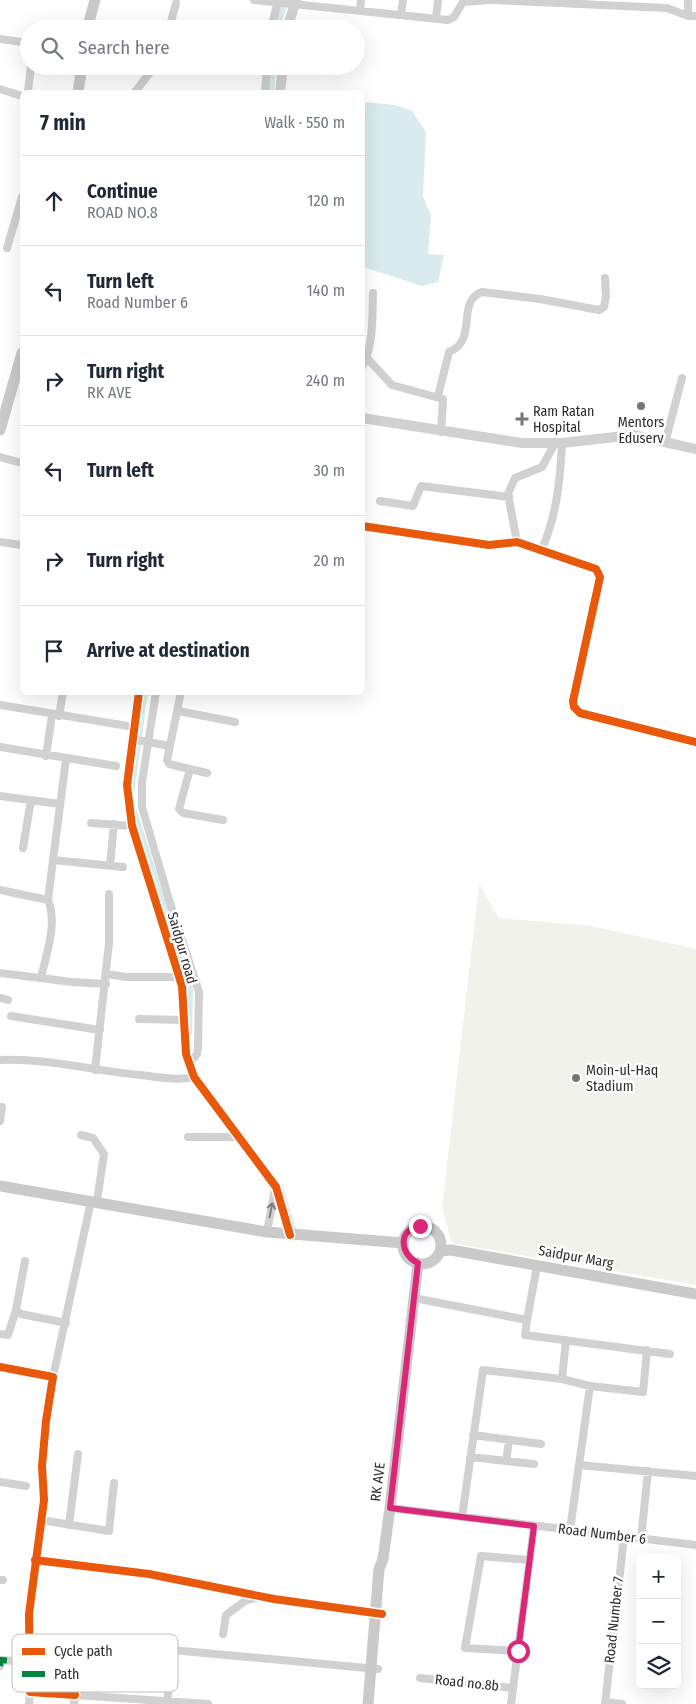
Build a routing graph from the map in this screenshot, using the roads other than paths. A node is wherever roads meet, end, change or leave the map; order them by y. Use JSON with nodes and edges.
{"nodes":[{"id":1,"x":95,"y":0,"type":"edge"},
{"id":2,"x":254,"y":0,"type":"edge"},
{"id":3,"x":361,"y":0,"type":"edge"},
{"id":4,"x":403,"y":0,"type":"edge"},
{"id":5,"x":438,"y":0,"type":"edge"},
{"id":6,"x":489,"y":0,"type":"edge"},
{"id":7,"x":494,"y":0,"type":"edge"},
{"id":8,"x":688,"y":0,"type":"edge"},
{"id":9,"x":464,"y":1,"type":"edge"},
{"id":10,"x":520,"y":1,"type":"edge"},
{"id":11,"x":278,"y":2,"type":"edge"},
{"id":12,"x":176,"y":3,"type":"dead end"},
{"id":13,"x":293,"y":3,"type":"edge"},
{"id":14,"x":360,"y":11,"type":"junction"},
{"id":15,"x":401,"y":14,"type":"junction"},
{"id":16,"x":692,"y":16,"type":"edge"},
{"id":17,"x":436,"y":18,"type":"junction"},
{"id":18,"x":89,"y":20,"type":"edge"},
{"id":19,"x":171,"y":20,"type":"edge"},
{"id":20,"x":273,"y":20,"type":"edge"},
{"id":21,"x":289,"y":20,"type":"edge"},
{"id":22,"x":0,"y":39,"type":"edge"},
{"id":23,"x":20,"y":42,"type":"edge"},
{"id":24,"x":30,"y":75,"type":"edge"},
{"id":25,"x":81,"y":75,"type":"edge"},
{"id":26,"x":148,"y":75,"type":"edge"},
{"id":27,"x":266,"y":75,"type":"edge"},
{"id":28,"x":281,"y":75,"type":"edge"},
{"id":29,"x":0,"y":89,"type":"edge"},
{"id":30,"x":28,"y":90,"type":"edge"},
{"id":31,"x":78,"y":90,"type":"edge"},
{"id":32,"x":137,"y":90,"type":"edge"},
{"id":33,"x":265,"y":90,"type":"edge"},
{"id":34,"x":280,"y":90,"type":"edge"},
{"id":35,"x":20,"y":95,"type":"edge"},
{"id":36,"x":20,"y":204,"type":"edge"},
{"id":37,"x":7,"y":248,"type":"dead end"},
{"id":38,"x":605,"y":278,"type":"dead end"},
{"id":39,"x":373,"y":293,"type":"dead end"},
{"id":40,"x":367,"y":358,"type":"junction"},
{"id":41,"x":365,"y":362,"type":"edge"},
{"id":42,"x":20,"y":373,"type":"edge"},
{"id":43,"x":682,"y":378,"type":"dead end"},
{"id":44,"x":438,"y":396,"type":"junction"},
{"id":45,"x":365,"y":419,"type":"edge"},
{"id":46,"x":0,"y":429,"type":"edge"},
{"id":47,"x":441,"y":432,"type":"junction"},
{"id":48,"x":558,"y":443,"type":"junction"},
{"id":49,"x":665,"y":443,"type":"junction"},
{"id":50,"x":696,"y":449,"type":"edge"},
{"id":51,"x":0,"y":458,"type":"edge"},
{"id":52,"x":20,"y":463,"type":"edge"},
{"id":53,"x":509,"y":496,"type":"junction"},
{"id":54,"x":380,"y":501,"type":"dead end"},
{"id":55,"x":365,"y":526,"type":"edge"},
{"id":56,"x":0,"y":542,"type":"edge"},
{"id":57,"x":517,"y":542,"type":"junction"},
{"id":58,"x":20,"y":544,"type":"edge"},
{"id":59,"x":542,"y":549,"type":"junction"},
{"id":60,"x":62,"y":695,"type":"edge"},
{"id":61,"x":139,"y":695,"type":"edge"},
{"id":62,"x":155,"y":695,"type":"edge"},
{"id":63,"x":181,"y":695,"type":"edge"},
{"id":64,"x":0,"y":705,"type":"edge"},
{"id":65,"x":178,"y":711,"type":"junction"},
{"id":66,"x":55,"y":715,"type":"junction"},
{"id":67,"x":235,"y":722,"type":"dead end"},
{"id":68,"x":134,"y":727,"type":"junction"},
{"id":69,"x":134,"y":739,"type":"junction"},
{"id":70,"x":146,"y":741,"type":"junction"},
{"id":71,"x":696,"y":742,"type":"edge"},
{"id":72,"x":170,"y":746,"type":"junction"},
{"id":73,"x":0,"y":747,"type":"edge"},
{"id":74,"x":46,"y":756,"type":"junction"},
{"id":75,"x":66,"y":759,"type":"junction"},
{"id":76,"x":116,"y":766,"type":"dead end"},
{"id":77,"x":190,"y":769,"type":"junction"},
{"id":78,"x":207,"y":772,"type":"dead end"},
{"id":79,"x":0,"y":796,"type":"edge"},
{"id":80,"x":30,"y":800,"type":"junction"},
{"id":81,"x":60,"y":804,"type":"junction"},
{"id":82,"x":135,"y":808,"type":"junction"},
{"id":83,"x":223,"y":820,"type":"dead end"},
{"id":84,"x":91,"y":823,"type":"dead end"},
{"id":85,"x":114,"y":824,"type":"junction"},
{"id":86,"x":132,"y":826,"type":"junction"},
{"id":87,"x":23,"y":848,"type":"dead end"},
{"id":88,"x":52,"y":860,"type":"junction"},
{"id":89,"x":110,"y":866,"type":"junction"},
{"id":90,"x":123,"y":867,"type":"dead end"},
{"id":91,"x":0,"y":890,"type":"edge"},
{"id":92,"x":109,"y":894,"type":"dead end"},
{"id":93,"x":48,"y":900,"type":"junction"},
{"id":94,"x":0,"y":973,"type":"edge"},
{"id":95,"x":107,"y":974,"type":"junction"},
{"id":96,"x":179,"y":977,"type":"junction"},
{"id":97,"x":41,"y":978,"type":"junction"},
{"id":98,"x":106,"y":984,"type":"junction"},
{"id":99,"x":198,"y":998,"type":"junction"},
{"id":100,"x":185,"y":999,"type":"junction"},
{"id":101,"x":11,"y":1016,"type":"dead end"},
{"id":102,"x":139,"y":1018,"type":"dead end"},
{"id":103,"x":184,"y":1020,"type":"junction"},
{"id":104,"x":100,"y":1030,"type":"junction"},
{"id":105,"x":0,"y":1060,"type":"edge"},
{"id":106,"x":188,"y":1064,"type":"junction"},
{"id":107,"x":95,"y":1070,"type":"junction"},
{"id":108,"x":194,"y":1077,"type":"junction"},
{"id":109,"x":2,"y":1107,"type":"dead end"},
{"id":110,"x":0,"y":1121,"type":"edge"},
{"id":111,"x":82,"y":1135,"type":"dead end"},
{"id":112,"x":188,"y":1136,"type":"dead end"},
{"id":113,"x":241,"y":1137,"type":"junction"},
{"id":114,"x":0,"y":1186,"type":"edge"},
{"id":115,"x":276,"y":1187,"type":"junction"},
{"id":116,"x":94,"y":1201,"type":"junction"},
{"id":117,"x":266,"y":1232,"type":"junction"},
{"id":118,"x":290,"y":1234,"type":"junction"},
{"id":119,"x":403,"y":1242,"type":"junction"},
{"id":120,"x":444,"y":1247,"type":"junction"},
{"id":121,"x":25,"y":1261,"type":"dead end"},
{"id":122,"x":418,"y":1263,"type":"junction"},
{"id":123,"x":537,"y":1266,"type":"junction"},
{"id":124,"x":696,"y":1294,"type":"edge"},
{"id":125,"x":414,"y":1298,"type":"junction"},
{"id":126,"x":16,"y":1310,"type":"junction"},
{"id":127,"x":527,"y":1320,"type":"junction"},
{"id":128,"x":66,"y":1323,"type":"junction"},
{"id":129,"x":0,"y":1334,"type":"edge"},
{"id":130,"x":566,"y":1340,"type":"junction"},
{"id":131,"x":647,"y":1350,"type":"junction"},
{"id":132,"x":670,"y":1354,"type":"dead end"},
{"id":133,"x":0,"y":1367,"type":"edge"},
{"id":134,"x":53,"y":1377,"type":"junction"},
{"id":135,"x":562,"y":1380,"type":"junction"},
{"id":136,"x":590,"y":1386,"type":"junction"},
{"id":137,"x":473,"y":1435,"type":"junction"},
{"id":138,"x":509,"y":1441,"type":"junction"},
{"id":139,"x":541,"y":1444,"type":"dead end"},
{"id":140,"x":78,"y":1454,"type":"dead end"},
{"id":141,"x":470,"y":1457,"type":"junction"},
{"id":142,"x":506,"y":1461,"type":"junction"},
{"id":143,"x":534,"y":1464,"type":"dead end"},
{"id":144,"x":580,"y":1465,"type":"junction"},
{"id":145,"x":648,"y":1471,"type":"junction"},
{"id":146,"x":696,"y":1476,"type":"edge"},
{"id":147,"x":0,"y":1482,"type":"edge"},
{"id":148,"x":114,"y":1483,"type":"dead end"},
{"id":149,"x":26,"y":1486,"type":"dead end"},
{"id":150,"x":390,"y":1508,"type":"junction"},
{"id":151,"x":462,"y":1517,"type":"junction"},
{"id":152,"x":41,"y":1520,"type":"junction"},
{"id":153,"x":69,"y":1525,"type":"junction"},
{"id":154,"x":534,"y":1526,"type":"junction"},
{"id":155,"x":570,"y":1530,"type":"junction"},
{"id":156,"x":624,"y":1537,"type":"junction"},
{"id":157,"x":641,"y":1539,"type":"junction"},
{"id":158,"x":696,"y":1545,"type":"edge"},
{"id":159,"x":35,"y":1560,"type":"junction"},
{"id":160,"x":530,"y":1560,"type":"junction"},
{"id":161,"x":260,"y":1596,"type":"junction"},
{"id":162,"x":379,"y":1614,"type":"junction"},
{"id":163,"x":29,"y":1634,"type":"edge"},
{"id":164,"x":223,"y":1634,"type":"dead end"},
{"id":165,"x":178,"y":1651,"type":"edge"},
{"id":166,"x":518,"y":1651,"type":"junction"},
{"id":167,"x":12,"y":1661,"type":"edge"},
{"id":168,"x":0,"y":1666,"type":"edge"},
{"id":169,"x":374,"y":1669,"type":"junction"},
{"id":170,"x":420,"y":1678,"type":"dead end"},
{"id":171,"x":513,"y":1688,"type":"junction"},
{"id":172,"x":30,"y":1692,"type":"joint"},
{"id":173,"x":75,"y":1695,"type":"junction"},
{"id":174,"x":168,"y":1702,"type":"edge"},
{"id":175,"x":605,"y":1703,"type":"edge"},
{"id":176,"x":30,"y":1704,"type":"edge"},
{"id":177,"x":74,"y":1704,"type":"edge"},
{"id":178,"x":208,"y":1704,"type":"edge"},
{"id":179,"x":368,"y":1704,"type":"edge"},
{"id":180,"x":375,"y":1704,"type":"edge"},
{"id":181,"x":511,"y":1704,"type":"edge"},
{"id":182,"x":622,"y":1704,"type":"edge"}],
"edges":[{"from":1,"to":18,"type":"main road"},
{"from":2,"to":11,"type":"street"},
{"from":3,"to":14,"type":"street"},
{"from":4,"to":15,"type":"street"},
{"from":5,"to":17,"type":"street"},
{"from":6,"to":9,"type":"street"},
{"from":7,"to":10,"type":"street"},
{"from":8,"to":16,"type":"street"},
{"from":9,"to":17,"type":"street"},
{"from":10,"to":16,"type":"street"},
{"from":11,"to":13,"type":"street"},
{"from":11,"to":20,"type":"street"},
{"from":12,"to":19,"type":"street"},
{"from":13,"to":14,"type":"street"},
{"from":13,"to":21,"type":"street"},
{"from":14,"to":15,"type":"street"},
{"from":15,"to":17,"type":"street"},
{"from":22,"to":23,"type":"street"},
{"from":24,"to":30,"type":"street"},
{"from":25,"to":31,"type":"main road"},
{"from":26,"to":32,"type":"street"},
{"from":27,"to":33,"type":"street"},
{"from":28,"to":34,"type":"street"},
{"from":29,"to":35,"type":"street"},
{"from":36,"to":37,"type":"street"},
{"from":38,"to":44,"type":"street"},
{"from":39,"to":40,"type":"street"},
{"from":40,"to":41,"type":"street"},
{"from":40,"to":44,"type":"street"},
{"from":42,"to":46,"type":"main road"},
{"from":43,"to":49,"type":"street"},
{"from":44,"to":47,"type":"street"},
{"from":45,"to":47,"type":"street"},
{"from":47,"to":48,"type":"street"},
{"from":48,"to":49,"type":"street"},
{"from":48,"to":53,"type":"street"},
{"from":48,"to":59,"type":"street"},
{"from":49,"to":50,"type":"street"},
{"from":51,"to":52,"type":"street"},
{"from":53,"to":54,"type":"street"},
{"from":53,"to":57,"type":"street"},
{"from":55,"to":57,"type":"street"},
{"from":56,"to":58,"type":"street"},
{"from":57,"to":59,"type":"street"},
{"from":59,"to":71,"type":"street"},
{"from":60,"to":66,"type":"street"},
{"from":61,"to":68,"type":"street","name":"Saidpur road"},
{"from":62,"to":70,"type":"street"},
{"from":63,"to":65,"type":"street"},
{"from":64,"to":66,"type":"street"},
{"from":65,"to":67,"type":"street"},
{"from":65,"to":72,"type":"street"},
{"from":66,"to":68,"type":"street"},
{"from":66,"to":74,"type":"street"},
{"from":68,"to":69,"type":"street","name":"Saidpur road"},
{"from":69,"to":70,"type":"street"},
{"from":69,"to":82,"type":"street","name":"Saidpur road"},
{"from":70,"to":72,"type":"street"},
{"from":70,"to":82,"type":"street"},
{"from":72,"to":77,"type":"street"},
{"from":73,"to":74,"type":"street"},
{"from":74,"to":75,"type":"street"},
{"from":75,"to":76,"type":"street"},
{"from":75,"to":81,"type":"street"},
{"from":77,"to":78,"type":"street"},
{"from":77,"to":83,"type":"street"},
{"from":79,"to":80,"type":"street"},
{"from":80,"to":81,"type":"street"},
{"from":80,"to":87,"type":"street"},
{"from":81,"to":88,"type":"street"},
{"from":82,"to":86,"type":"street","name":"Saidpur road"},
{"from":82,"to":99,"type":"street"},
{"from":84,"to":85,"type":"street"},
{"from":85,"to":86,"type":"street"},
{"from":85,"to":89,"type":"street"},
{"from":86,"to":96,"type":"street","name":"Saidpur road"},
{"from":88,"to":89,"type":"street"},
{"from":88,"to":93,"type":"street"},
{"from":89,"to":90,"type":"street"},
{"from":91,"to":93,"type":"street"},
{"from":92,"to":95,"type":"street"},
{"from":93,"to":97,"type":"street"},
{"from":94,"to":97,"type":"street"},
{"from":95,"to":96,"type":"street"},
{"from":95,"to":98,"type":"street"},
{"from":96,"to":100,"type":"street","name":"Saidpur road"},
{"from":97,"to":98,"type":"street"},
{"from":98,"to":104,"type":"street"},
{"from":99,"to":100,"type":"street"},
{"from":99,"to":106,"type":"street"},
{"from":100,"to":103,"type":"street","name":"Saidpur road"},
{"from":101,"to":104,"type":"street"},
{"from":102,"to":103,"type":"street"},
{"from":103,"to":106,"type":"street","name":"Saidpur road"},
{"from":104,"to":107,"type":"street"},
{"from":105,"to":107,"type":"street"},
{"from":106,"to":108,"type":"street","name":"Saidpur road"},
{"from":107,"to":108,"type":"street"},
{"from":108,"to":113,"type":"street","name":"Saidpur road"},
{"from":109,"to":110,"type":"street"},
{"from":111,"to":116,"type":"street"},
{"from":112,"to":113,"type":"street"},
{"from":113,"to":115,"type":"street","name":"Saidpur road"},
{"from":114,"to":116,"type":"main road"},
{"from":117,"to":115,"type":"street","one_way":true},
{"from":115,"to":118,"type":"street","name":"Saidpur road"},
{"from":116,"to":117,"type":"main road"},
{"from":116,"to":128,"type":"street"},
{"from":117,"to":118,"type":"main road"},
{"from":118,"to":119,"type":"main road"},
{"from":119,"to":120,"type":"main road"},
{"from":119,"to":122,"type":"main road"},
{"from":120,"to":122,"type":"main road"},
{"from":120,"to":123,"type":"main road","name":"Saidpur Marg"},
{"from":121,"to":126,"type":"street"},
{"from":122,"to":125,"type":"main road","name":"RK AVE"},
{"from":123,"to":124,"type":"main road","name":"Saidpur Marg"},
{"from":123,"to":127,"type":"street"},
{"from":125,"to":127,"type":"street"},
{"from":125,"to":150,"type":"main road","name":"RK AVE"},
{"from":126,"to":128,"type":"street"},
{"from":126,"to":129,"type":"street"},
{"from":127,"to":130,"type":"street"},
{"from":128,"to":134,"type":"street"},
{"from":130,"to":131,"type":"street"},
{"from":130,"to":135,"type":"street"},
{"from":131,"to":132,"type":"street"},
{"from":131,"to":136,"type":"street"},
{"from":133,"to":134,"type":"street"},
{"from":134,"to":152,"type":"street"},
{"from":135,"to":136,"type":"street"},
{"from":135,"to":137,"type":"street"},
{"from":136,"to":144,"type":"street"},
{"from":137,"to":138,"type":"street"},
{"from":137,"to":141,"type":"street"},
{"from":138,"to":139,"type":"street"},
{"from":138,"to":142,"type":"street"},
{"from":140,"to":153,"type":"street"},
{"from":141,"to":142,"type":"street"},
{"from":141,"to":151,"type":"street"},
{"from":142,"to":143,"type":"street"},
{"from":144,"to":145,"type":"street"},
{"from":144,"to":155,"type":"street"},
{"from":145,"to":146,"type":"street"},
{"from":145,"to":157,"type":"street"},
{"from":147,"to":149,"type":"street"},
{"from":148,"to":153,"type":"street"},
{"from":150,"to":151,"type":"street","name":"Road Number 6"},
{"from":150,"to":162,"type":"main road","name":"RK AVE"},
{"from":151,"to":154,"type":"street","name":"Road Number 6"},
{"from":152,"to":153,"type":"street"},
{"from":152,"to":159,"type":"street"},
{"from":154,"to":155,"type":"street","name":"Road Number 6"},
{"from":154,"to":160,"type":"street"},
{"from":155,"to":156,"type":"street","name":"Road Number 6"},
{"from":156,"to":157,"type":"street","name":"Road Number 6"},
{"from":156,"to":175,"type":"street","name":"Road Number 7"},
{"from":157,"to":158,"type":"street","name":"Road Number 6"},
{"from":159,"to":161,"type":"street"},
{"from":159,"to":163,"type":"street"},
{"from":160,"to":166,"type":"street"},
{"from":160,"to":166,"type":"street"},
{"from":161,"to":162,"type":"street"},
{"from":161,"to":164,"type":"street"},
{"from":162,"to":169,"type":"main road","name":"RK AVE"},
{"from":165,"to":169,"type":"street"},
{"from":166,"to":171,"type":"street"},
{"from":167,"to":168,"type":"street"},
{"from":169,"to":179,"type":"main road","name":"RK AVE"},
{"from":169,"to":180,"type":"main road"},
{"from":170,"to":171,"type":"street","name":"Road no.8b"},
{"from":171,"to":181,"type":"street"},
{"from":172,"to":173,"type":"street"},
{"from":172,"to":176,"type":"street"},
{"from":173,"to":174,"type":"street"},
{"from":173,"to":177,"type":"street"},
{"from":174,"to":178,"type":"street"},
{"from":175,"to":182,"type":"street"}]}
